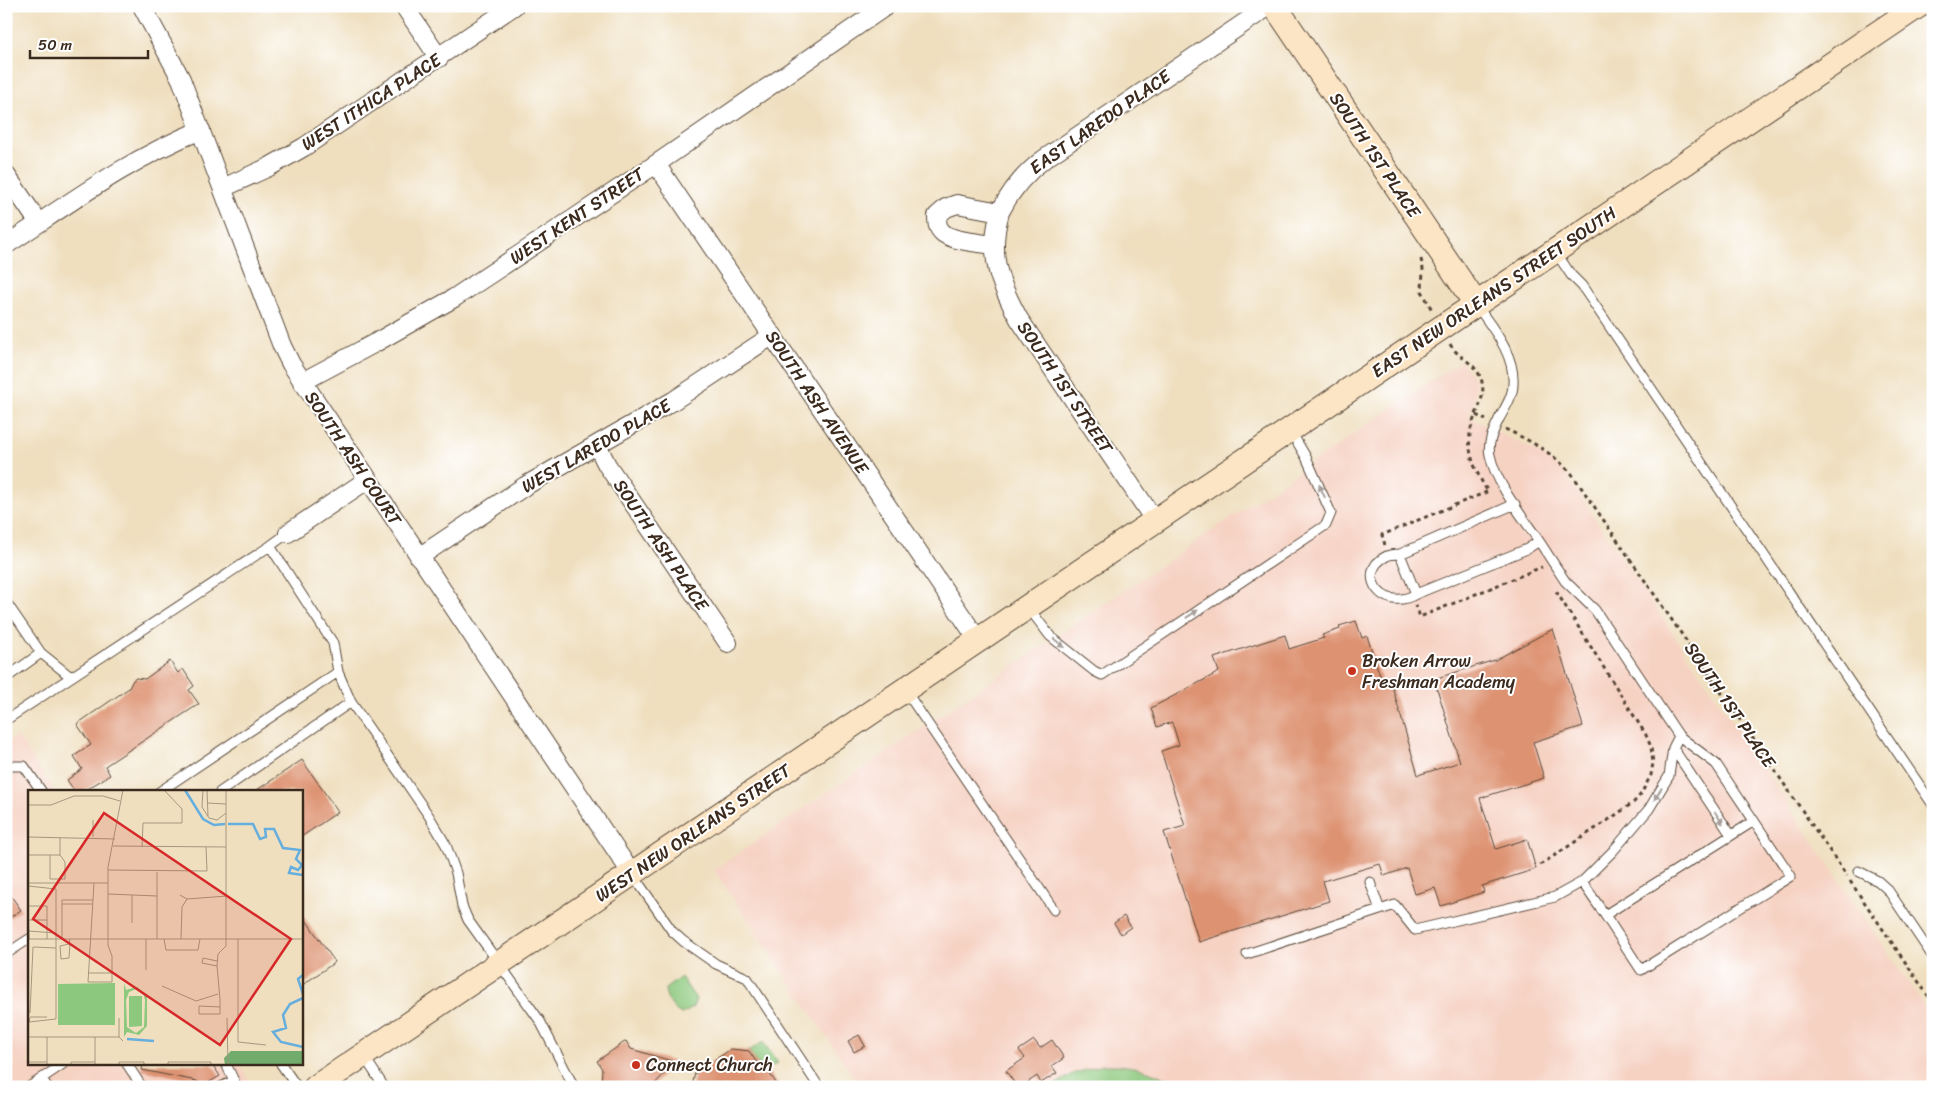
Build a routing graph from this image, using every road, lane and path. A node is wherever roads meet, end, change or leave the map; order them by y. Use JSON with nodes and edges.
{"nodes":[{"id":1,"x":142,"y":6,"type":"edge"},
{"id":2,"x":404,"y":6,"type":"edge"},
{"id":3,"x":514,"y":6,"type":"edge"},
{"id":4,"x":886,"y":6,"type":"edge"},
{"id":5,"x":1268,"y":6,"type":"edge"},
{"id":6,"x":1275,"y":6,"type":"edge"},
{"id":7,"x":1918,"y":6,"type":"edge"},
{"id":8,"x":439,"y":58,"type":"junction"},
{"id":9,"x":201,"y":130,"type":"junction"},
{"id":10,"x":656,"y":164,"type":"junction"},
{"id":11,"x":6,"y":175,"type":"edge"},
{"id":12,"x":222,"y":188,"type":"junction"},
{"id":13,"x":1000,"y":212,"type":"junction"},
{"id":14,"x":39,"y":223,"type":"junction"},
{"id":15,"x":994,"y":244,"type":"junction"},
{"id":16,"x":6,"y":245,"type":"edge"},
{"id":17,"x":1555,"y":251,"type":"junction"},
{"id":18,"x":1424,"y":296,"type":"dead end"},
{"id":19,"x":1476,"y":304,"type":"junction"},
{"id":20,"x":1430,"y":307,"type":"dead end"},
{"id":21,"x":773,"y":335,"type":"junction"},
{"id":22,"x":1453,"y":348,"type":"dead end"},
{"id":23,"x":302,"y":382,"type":"junction"},
{"id":24,"x":1476,"y":415,"type":"junction"},
{"id":25,"x":1484,"y":420,"type":"dead end"},
{"id":26,"x":1506,"y":429,"type":"dead end"},
{"id":27,"x":1290,"y":430,"type":"junction"},
{"id":28,"x":597,"y":445,"type":"junction"},
{"id":29,"x":367,"y":480,"type":"junction"},
{"id":30,"x":1488,"y":492,"type":"junction"},
{"id":31,"x":1515,"y":504,"type":"junction"},
{"id":32,"x":1504,"y":509,"type":"junction"},
{"id":33,"x":1155,"y":521,"type":"junction"},
{"id":34,"x":288,"y":533,"type":"joint"},
{"id":35,"x":1539,"y":541,"type":"junction"},
{"id":36,"x":270,"y":546,"type":"junction"},
{"id":37,"x":1379,"y":549,"type":"dead end"},
{"id":38,"x":1527,"y":549,"type":"junction"},
{"id":39,"x":1400,"y":554,"type":"junction"},
{"id":40,"x":419,"y":557,"type":"junction"},
{"id":41,"x":1542,"y":568,"type":"junction"},
{"id":42,"x":1546,"y":575,"type":"dead end"},
{"id":43,"x":1069,"y":579,"type":"joint"},
{"id":44,"x":1550,"y":582,"type":"dead end"},
{"id":45,"x":1416,"y":594,"type":"junction"},
{"id":46,"x":6,"y":602,"type":"edge"},
{"id":47,"x":1028,"y":606,"type":"junction"},
{"id":48,"x":1409,"y":609,"type":"dead end"},
{"id":49,"x":978,"y":640,"type":"junction"},
{"id":50,"x":728,"y":643,"type":"dead end"},
{"id":51,"x":41,"y":653,"type":"junction"},
{"id":52,"x":338,"y":672,"type":"junction"},
{"id":53,"x":71,"y":677,"type":"junction"},
{"id":54,"x":6,"y":678,"type":"edge"},
{"id":55,"x":904,"y":690,"type":"junction"},
{"id":56,"x":351,"y":702,"type":"junction"},
{"id":57,"x":6,"y":720,"type":"edge"},
{"id":58,"x":1679,"y":736,"type":"junction"},
{"id":59,"x":1673,"y":748,"type":"junction"},
{"id":60,"x":6,"y":766,"type":"edge"},
{"id":61,"x":41,"y":790,"type":"edge"},
{"id":62,"x":162,"y":790,"type":"edge"},
{"id":63,"x":223,"y":790,"type":"edge"},
{"id":64,"x":1933,"y":805,"type":"edge"},
{"id":65,"x":1754,"y":821,"type":"junction"},
{"id":66,"x":1731,"y":835,"type":"junction"},
{"id":67,"x":1540,"y":865,"type":"dead end"},
{"id":68,"x":1858,"y":871,"type":"dead end"},
{"id":69,"x":632,"y":874,"type":"junction"},
{"id":70,"x":1370,"y":882,"type":"dead end"},
{"id":71,"x":1582,"y":882,"type":"junction"},
{"id":72,"x":1054,"y":910,"type":"dead end"},
{"id":73,"x":1380,"y":910,"type":"junction"},
{"id":74,"x":1605,"y":915,"type":"junction"},
{"id":75,"x":28,"y":939,"type":"edge"},
{"id":76,"x":6,"y":954,"type":"edge"},
{"id":77,"x":1247,"y":954,"type":"dead end"},
{"id":78,"x":1933,"y":957,"type":"edge"},
{"id":79,"x":500,"y":963,"type":"junction"},
{"id":80,"x":1933,"y":1003,"type":"edge"},
{"id":81,"x":363,"y":1055,"type":"junction"},
{"id":82,"x":61,"y":1066,"type":"edge"},
{"id":83,"x":128,"y":1066,"type":"edge"},
{"id":84,"x":227,"y":1066,"type":"edge"},
{"id":85,"x":283,"y":1066,"type":"edge"},
{"id":86,"x":42,"y":1078,"type":"junction"},
{"id":87,"x":235,"y":1084,"type":"edge"},
{"id":88,"x":29,"y":1087,"type":"edge"},
{"id":89,"x":47,"y":1087,"type":"edge"},
{"id":90,"x":142,"y":1087,"type":"edge"},
{"id":91,"x":221,"y":1087,"type":"edge"},
{"id":92,"x":297,"y":1087,"type":"edge"},
{"id":93,"x":316,"y":1087,"type":"edge"},
{"id":94,"x":384,"y":1087,"type":"edge"},
{"id":95,"x":574,"y":1087,"type":"edge"},
{"id":96,"x":819,"y":1087,"type":"edge"}],
"edges":[{"from":1,"to":9,"type":"street","name":"SOUTH ASH COURT"},
{"from":2,"to":8,"type":"street"},
{"from":3,"to":8,"type":"street","name":"WEST ITHICA PLACE"},
{"from":4,"to":10,"type":"street","name":"WEST KENT STREET"},
{"from":5,"to":13,"type":"street","name":"EAST LAREDO PLACE"},
{"from":6,"to":19,"type":"main road","name":"SOUTH 1ST PLACE"},
{"from":7,"to":17,"type":"main road","name":"EAST NEW ORLEANS STREET SOUTH"},
{"from":8,"to":12,"type":"street","name":"WEST ITHICA PLACE"},
{"from":9,"to":12,"type":"street","name":"SOUTH ASH COURT"},
{"from":9,"to":14,"type":"street"},
{"from":10,"to":21,"type":"street","name":"SOUTH ASH AVENUE"},
{"from":10,"to":23,"type":"street","name":"WEST KENT STREET"},
{"from":11,"to":14,"type":"street"},
{"from":12,"to":23,"type":"street","name":"SOUTH ASH COURT"},
{"from":13,"to":15,"type":"street","name":"SOUTH 1ST STREET"},
{"from":13,"to":15,"type":"street"},
{"from":14,"to":16,"type":"street"},
{"from":15,"to":33,"type":"street","name":"SOUTH 1ST STREET"},
{"from":17,"to":19,"type":"main road","name":"EAST NEW ORLEANS STREET SOUTH"},
{"from":17,"to":64,"type":"lane"},
{"from":18,"to":20,"type":"path"},
{"from":19,"to":27,"type":"main road","name":"EAST NEW ORLEANS STREET SOUTH"},
{"from":19,"to":31,"type":"lane"},
{"from":21,"to":28,"type":"street","name":"WEST LAREDO PLACE"},
{"from":21,"to":49,"type":"street","name":"SOUTH ASH AVENUE"},
{"from":22,"to":24,"type":"path"},
{"from":23,"to":29,"type":"street","name":"SOUTH ASH COURT"},
{"from":24,"to":25,"type":"path"},
{"from":24,"to":30,"type":"path"},
{"from":26,"to":80,"type":"path","name":"SOUTH 1ST PLACE"},
{"from":27,"to":33,"type":"main road","name":"EAST NEW ORLEANS STREET SOUTH"},
{"from":47,"to":27,"type":"lane","one_way":true},
{"from":28,"to":40,"type":"street","name":"WEST LAREDO PLACE"},
{"from":28,"to":50,"type":"street","name":"SOUTH ASH PLACE"},
{"from":29,"to":34,"type":"street"},
{"from":29,"to":40,"type":"street","name":"SOUTH ASH COURT"},
{"from":30,"to":32,"type":"path"},
{"from":30,"to":37,"type":"path"},
{"from":31,"to":32,"type":"lane"},
{"from":31,"to":35,"type":"lane"},
{"from":32,"to":39,"type":"lane"},
{"from":33,"to":43,"type":"main road","name":"EAST NEW ORLEANS STREET SOUTH"},
{"from":34,"to":36,"type":"lane"},
{"from":35,"to":38,"type":"lane"},
{"from":35,"to":58,"type":"lane"},
{"from":36,"to":52,"type":"lane"},
{"from":36,"to":53,"type":"lane"},
{"from":38,"to":41,"type":"path"},
{"from":38,"to":45,"type":"lane"},
{"from":39,"to":45,"type":"lane"},
{"from":39,"to":45,"type":"lane"},
{"from":40,"to":69,"type":"street","name":"SOUTH ASH COURT"},
{"from":41,"to":42,"type":"path"},
{"from":41,"to":48,"type":"path"},
{"from":43,"to":47,"type":"main road","name":"WEST NEW ORLEANS STREET"},
{"from":44,"to":67,"type":"path"},
{"from":46,"to":51,"type":"lane"},
{"from":47,"to":49,"type":"main road","name":"WEST NEW ORLEANS STREET"},
{"from":49,"to":55,"type":"main road","name":"WEST NEW ORLEANS STREET"},
{"from":51,"to":53,"type":"lane"},
{"from":51,"to":54,"type":"lane"},
{"from":52,"to":56,"type":"lane"},
{"from":52,"to":62,"type":"lane"},
{"from":53,"to":57,"type":"lane"},
{"from":55,"to":69,"type":"main road","name":"WEST NEW ORLEANS STREET"},
{"from":55,"to":72,"type":"lane"},
{"from":56,"to":63,"type":"lane"},
{"from":56,"to":79,"type":"lane"},
{"from":58,"to":59,"type":"lane"},
{"from":58,"to":65,"type":"lane"},
{"from":59,"to":66,"type":"lane","one_way":true},
{"from":59,"to":71,"type":"lane","one_way":true},
{"from":60,"to":61,"type":"lane"},
{"from":65,"to":66,"type":"lane"},
{"from":65,"to":74,"type":"lane"},
{"from":66,"to":74,"type":"lane"},
{"from":68,"to":78,"type":"lane"},
{"from":69,"to":79,"type":"main road","name":"WEST NEW ORLEANS STREET"},
{"from":69,"to":96,"type":"lane"},
{"from":70,"to":73,"type":"lane"},
{"from":71,"to":73,"type":"lane"},
{"from":71,"to":74,"type":"lane"},
{"from":73,"to":77,"type":"lane"},
{"from":75,"to":76,"type":"lane"},
{"from":79,"to":81,"type":"main road","name":"WEST NEW ORLEANS STREET"},
{"from":79,"to":95,"type":"lane"},
{"from":81,"to":93,"type":"main road","name":"WEST NEW ORLEANS STREET"},
{"from":81,"to":94,"type":"lane"},
{"from":82,"to":86,"type":"lane"},
{"from":83,"to":90,"type":"lane"},
{"from":84,"to":87,"type":"lane"},
{"from":85,"to":92,"type":"lane"},
{"from":86,"to":88,"type":"lane"},
{"from":86,"to":89,"type":"lane"},
{"from":87,"to":91,"type":"lane"}]}
